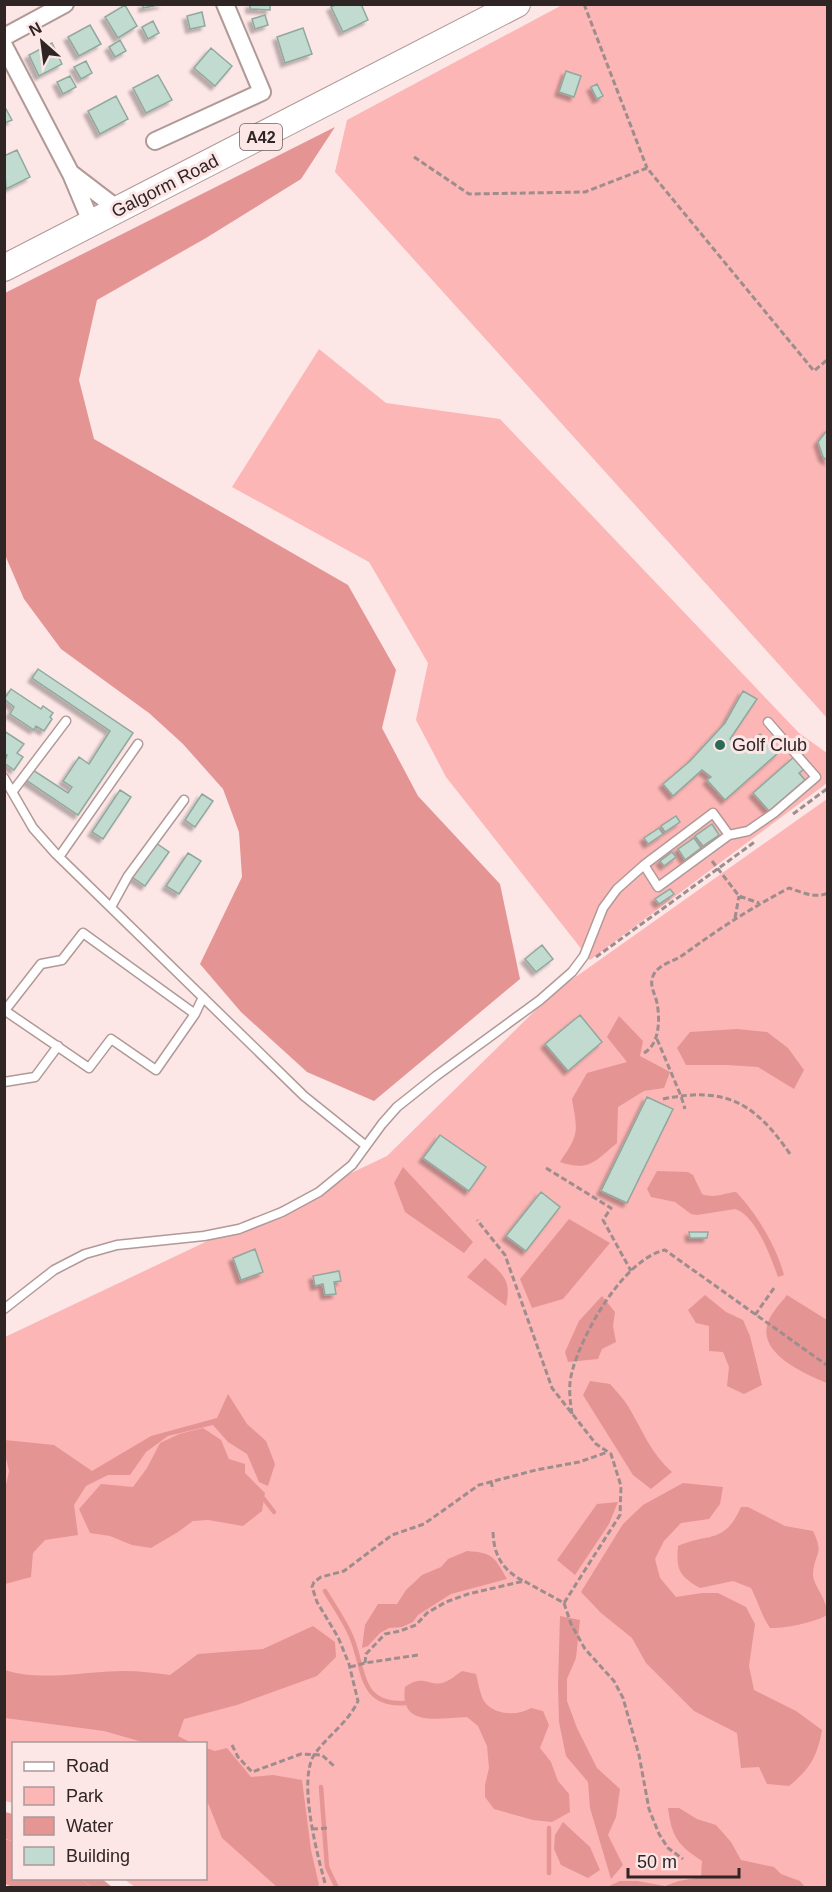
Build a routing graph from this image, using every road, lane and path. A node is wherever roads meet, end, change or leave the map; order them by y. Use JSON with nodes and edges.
{"nodes":[{"id":1,"x":64,"y":4,"type":"edge"},
{"id":2,"x":225,"y":4,"type":"edge"},
{"id":3,"x":517,"y":4,"type":"edge"},
{"id":4,"x":584,"y":4,"type":"edge"},
{"id":5,"x":4,"y":37,"type":"edge"},
{"id":6,"x":4,"y":46,"type":"edge"},
{"id":7,"x":155,"y":141,"type":"dead end"},
{"id":8,"x":414,"y":157,"type":"dead end"},
{"id":9,"x":647,"y":168,"type":"junction"},
{"id":10,"x":71,"y":174,"type":"junction"},
{"id":11,"x":119,"y":210,"type":"junction"},
{"id":12,"x":82,"y":222,"type":"junction"},
{"id":13,"x":4,"y":268,"type":"edge"},
{"id":14,"x":828,"y":359,"type":"edge"},
{"id":15,"x":66,"y":721,"type":"dead end"},
{"id":16,"x":768,"y":722,"type":"dead end"},
{"id":17,"x":138,"y":744,"type":"dead end"},
{"id":18,"x":4,"y":778,"type":"edge"},
{"id":19,"x":828,"y":789,"type":"edge"},
{"id":20,"x":13,"y":790,"type":"junction"},
{"id":21,"x":184,"y":800,"type":"dead end"},
{"id":22,"x":791,"y":815,"type":"dead end"},
{"id":23,"x":729,"y":835,"type":"junction"},
{"id":24,"x":763,"y":836,"type":"dead end"},
{"id":25,"x":706,"y":852,"type":"junction"},
{"id":26,"x":59,"y":857,"type":"junction"},
{"id":27,"x":644,"y":865,"type":"junction"},
{"id":28,"x":717,"y":869,"type":"junction"},
{"id":29,"x":828,"y":893,"type":"edge"},
{"id":30,"x":739,"y":896,"type":"junction"},
{"id":31,"x":760,"y":904,"type":"junction"},
{"id":32,"x":111,"y":907,"type":"junction"},
{"id":33,"x":735,"y":918,"type":"junction"},
{"id":34,"x":572,"y":972,"type":"junction"},
{"id":35,"x":203,"y":997,"type":"junction"},
{"id":36,"x":5,"y":1010,"type":"edge"},
{"id":37,"x":195,"y":1014,"type":"junction"},
{"id":38,"x":657,"y":1039,"type":"junction"},
{"id":39,"x":58,"y":1046,"type":"junction"},
{"id":40,"x":645,"y":1053,"type":"dead end"},
{"id":41,"x":4,"y":1082,"type":"edge"},
{"id":42,"x":681,"y":1096,"type":"junction"},
{"id":43,"x":663,"y":1099,"type":"dead end"},
{"id":44,"x":685,"y":1109,"type":"dead end"},
{"id":45,"x":365,"y":1145,"type":"junction"},
{"id":46,"x":790,"y":1154,"type":"dead end"},
{"id":47,"x":546,"y":1168,"type":"dead end"},
{"id":48,"x":477,"y":1220,"type":"dead end"},
{"id":49,"x":631,"y":1271,"type":"junction"},
{"id":50,"x":774,"y":1288,"type":"dead end"},
{"id":51,"x":4,"y":1309,"type":"edge"},
{"id":52,"x":755,"y":1315,"type":"junction"},
{"id":53,"x":828,"y":1366,"type":"edge"},
{"id":54,"x":572,"y":1416,"type":"junction"},
{"id":55,"x":608,"y":1452,"type":"junction"},
{"id":56,"x":491,"y":1480,"type":"junction"},
{"id":57,"x":493,"y":1490,"type":"dead end"},
{"id":58,"x":493,"y":1532,"type":"dead end"},
{"id":59,"x":524,"y":1581,"type":"junction"},
{"id":60,"x":564,"y":1603,"type":"junction"},
{"id":61,"x":418,"y":1655,"type":"dead end"},
{"id":62,"x":364,"y":1663,"type":"junction"},
{"id":63,"x":350,"y":1667,"type":"junction"},
{"id":64,"x":232,"y":1745,"type":"dead end"},
{"id":65,"x":315,"y":1754,"type":"junction"},
{"id":66,"x":335,"y":1767,"type":"dead end"},
{"id":67,"x":329,"y":1828,"type":"dead end"},
{"id":68,"x":313,"y":1829,"type":"junction"},
{"id":69,"x":683,"y":1859,"type":"dead end"},
{"id":70,"x":324,"y":1883,"type":"dead end"}],
"edges":[{"from":1,"to":5,"type":"street"},
{"from":2,"to":7,"type":"street"},
{"from":3,"to":11,"type":"main road","name":"Galgorm Road","number":"A42"},
{"from":4,"to":9,"type":"path"},
{"from":6,"to":10,"type":"street"},
{"from":8,"to":9,"type":"path"},
{"from":9,"to":14,"type":"path"},
{"from":10,"to":11,"type":"street"},
{"from":10,"to":12,"type":"street"},
{"from":11,"to":12,"type":"main road","name":"Galgorm Road","number":"A42"},
{"from":12,"to":13,"type":"main road","name":"Galgorm Road","number":"A42"},
{"from":15,"to":20,"type":"lane"},
{"from":16,"to":23,"type":"lane"},
{"from":17,"to":26,"type":"lane"},
{"from":18,"to":20,"type":"lane"},
{"from":19,"to":22,"type":"path"},
{"from":20,"to":26,"type":"lane"},
{"from":21,"to":32,"type":"lane"},
{"from":23,"to":25,"type":"lane"},
{"from":23,"to":27,"type":"lane"},
{"from":24,"to":28,"type":"path"},
{"from":25,"to":27,"type":"lane"},
{"from":25,"to":28,"type":"path"},
{"from":26,"to":32,"type":"lane"},
{"from":27,"to":34,"type":"lane"},
{"from":28,"to":30,"type":"path"},
{"from":28,"to":34,"type":"path"},
{"from":29,"to":31,"type":"path"},
{"from":30,"to":31,"type":"path"},
{"from":30,"to":33,"type":"path"},
{"from":31,"to":33,"type":"path"},
{"from":32,"to":35,"type":"lane"},
{"from":33,"to":38,"type":"path"},
{"from":34,"to":45,"type":"lane"},
{"from":35,"to":37,"type":"lane"},
{"from":35,"to":45,"type":"lane"},
{"from":36,"to":37,"type":"lane"},
{"from":36,"to":39,"type":"lane"},
{"from":37,"to":39,"type":"lane"},
{"from":38,"to":40,"type":"path"},
{"from":38,"to":42,"type":"path"},
{"from":39,"to":41,"type":"lane"},
{"from":42,"to":43,"type":"path"},
{"from":42,"to":44,"type":"path"},
{"from":42,"to":46,"type":"path"},
{"from":45,"to":51,"type":"lane"},
{"from":47,"to":49,"type":"path"},
{"from":48,"to":54,"type":"path"},
{"from":49,"to":52,"type":"path"},
{"from":49,"to":54,"type":"path"},
{"from":50,"to":52,"type":"path"},
{"from":52,"to":53,"type":"path"},
{"from":54,"to":55,"type":"path"},
{"from":55,"to":56,"type":"path"},
{"from":55,"to":60,"type":"path"},
{"from":56,"to":57,"type":"path"},
{"from":56,"to":63,"type":"path"},
{"from":58,"to":59,"type":"path"},
{"from":59,"to":60,"type":"path"},
{"from":59,"to":62,"type":"path"},
{"from":60,"to":69,"type":"path"},
{"from":61,"to":62,"type":"path"},
{"from":62,"to":63,"type":"path"},
{"from":63,"to":65,"type":"path"},
{"from":64,"to":65,"type":"path"},
{"from":65,"to":66,"type":"path"},
{"from":65,"to":68,"type":"path"},
{"from":67,"to":68,"type":"path"},
{"from":68,"to":70,"type":"path"}]}
